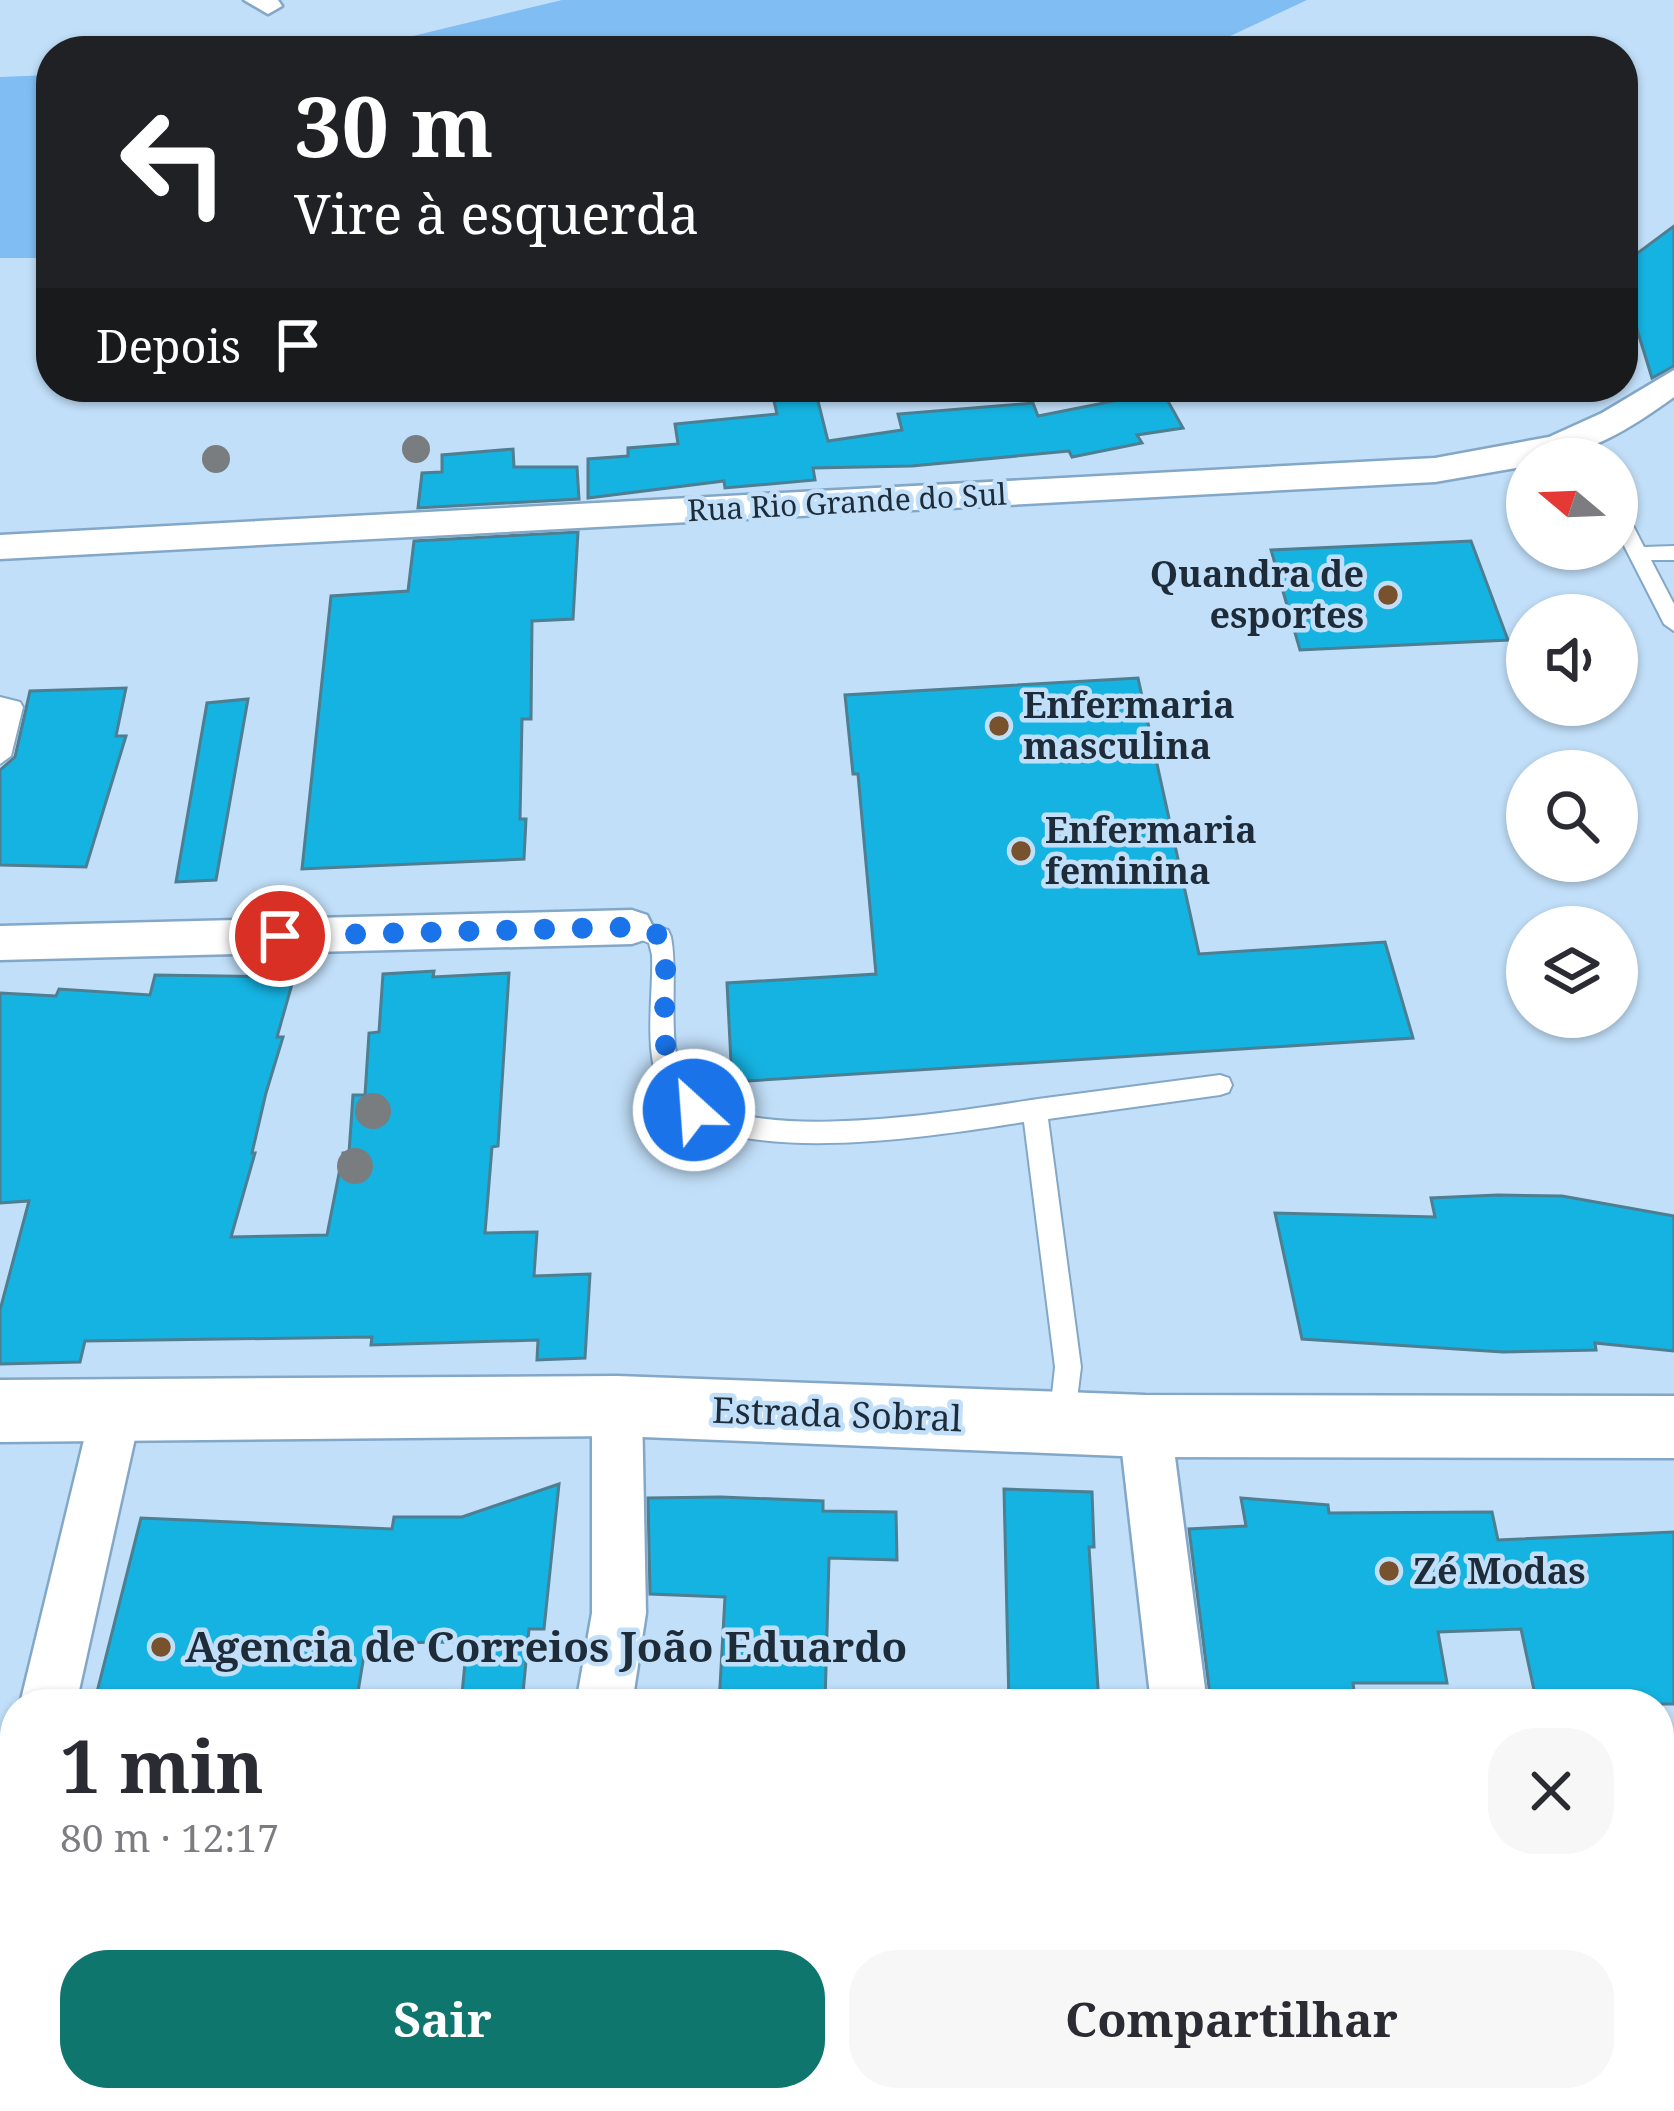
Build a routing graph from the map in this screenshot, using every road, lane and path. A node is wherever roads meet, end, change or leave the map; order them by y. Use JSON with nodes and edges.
{"nodes":[{"id":1,"x":1674,"y":381,"type":"edge"},
{"id":2,"x":1598,"y":438,"type":"edge"},
{"id":3,"x":1506,"y":461,"type":"edge"},
{"id":4,"x":0,"y":547,"type":"edge"},
{"id":5,"x":1638,"y":549,"type":"edge"},
{"id":6,"x":1674,"y":553,"type":"edge"},
{"id":7,"x":1641,"y":554,"type":"junction"},
{"id":8,"x":1674,"y":624,"type":"edge"},
{"id":9,"x":0,"y":705,"type":"edge"},
{"id":10,"x":0,"y":755,"type":"edge"},
{"id":11,"x":632,"y":927,"type":"joint"},
{"id":12,"x":0,"y":943,"type":"edge"},
{"id":13,"x":1220,"y":1085,"type":"dead end"},
{"id":14,"x":1035,"y":1110,"type":"junction"},
{"id":15,"x":617,"y":1406,"type":"junction"},
{"id":16,"x":0,"y":1411,"type":"edge"},
{"id":17,"x":116,"y":1411,"type":"junction"},
{"id":18,"x":1063,"y":1423,"type":"junction"},
{"id":19,"x":1145,"y":1426,"type":"junction"},
{"id":20,"x":1674,"y":1427,"type":"edge"},
{"id":21,"x":51,"y":1689,"type":"edge"},
{"id":22,"x":606,"y":1689,"type":"edge"},
{"id":23,"x":1177,"y":1689,"type":"edge"}],
"edges":[{"from":1,"to":2,"type":"street","name":"Rua Rio Grande do Sul"},
{"from":3,"to":4,"type":"street","name":"Rua Rio Grande do Sul"},
{"from":5,"to":7,"type":"lane"},
{"from":6,"to":7,"type":"lane"},
{"from":7,"to":8,"type":"lane"},
{"from":9,"to":10,"type":"lane"},
{"from":11,"to":12,"type":"street"},
{"from":11,"to":14,"type":"lane"},
{"from":13,"to":14,"type":"lane"},
{"from":14,"to":18,"type":"lane"},
{"from":15,"to":17,"type":"street","name":"Estrada Sobral"},
{"from":15,"to":18,"type":"street","name":"Estrada Sobral"},
{"from":15,"to":22,"type":"street"},
{"from":16,"to":17,"type":"street","name":"Estrada Sobral"},
{"from":17,"to":21,"type":"street"},
{"from":18,"to":19,"type":"street","name":"Estrada Sobral"},
{"from":19,"to":20,"type":"street","name":"Estrada Sobral"},
{"from":19,"to":23,"type":"street"}]}
